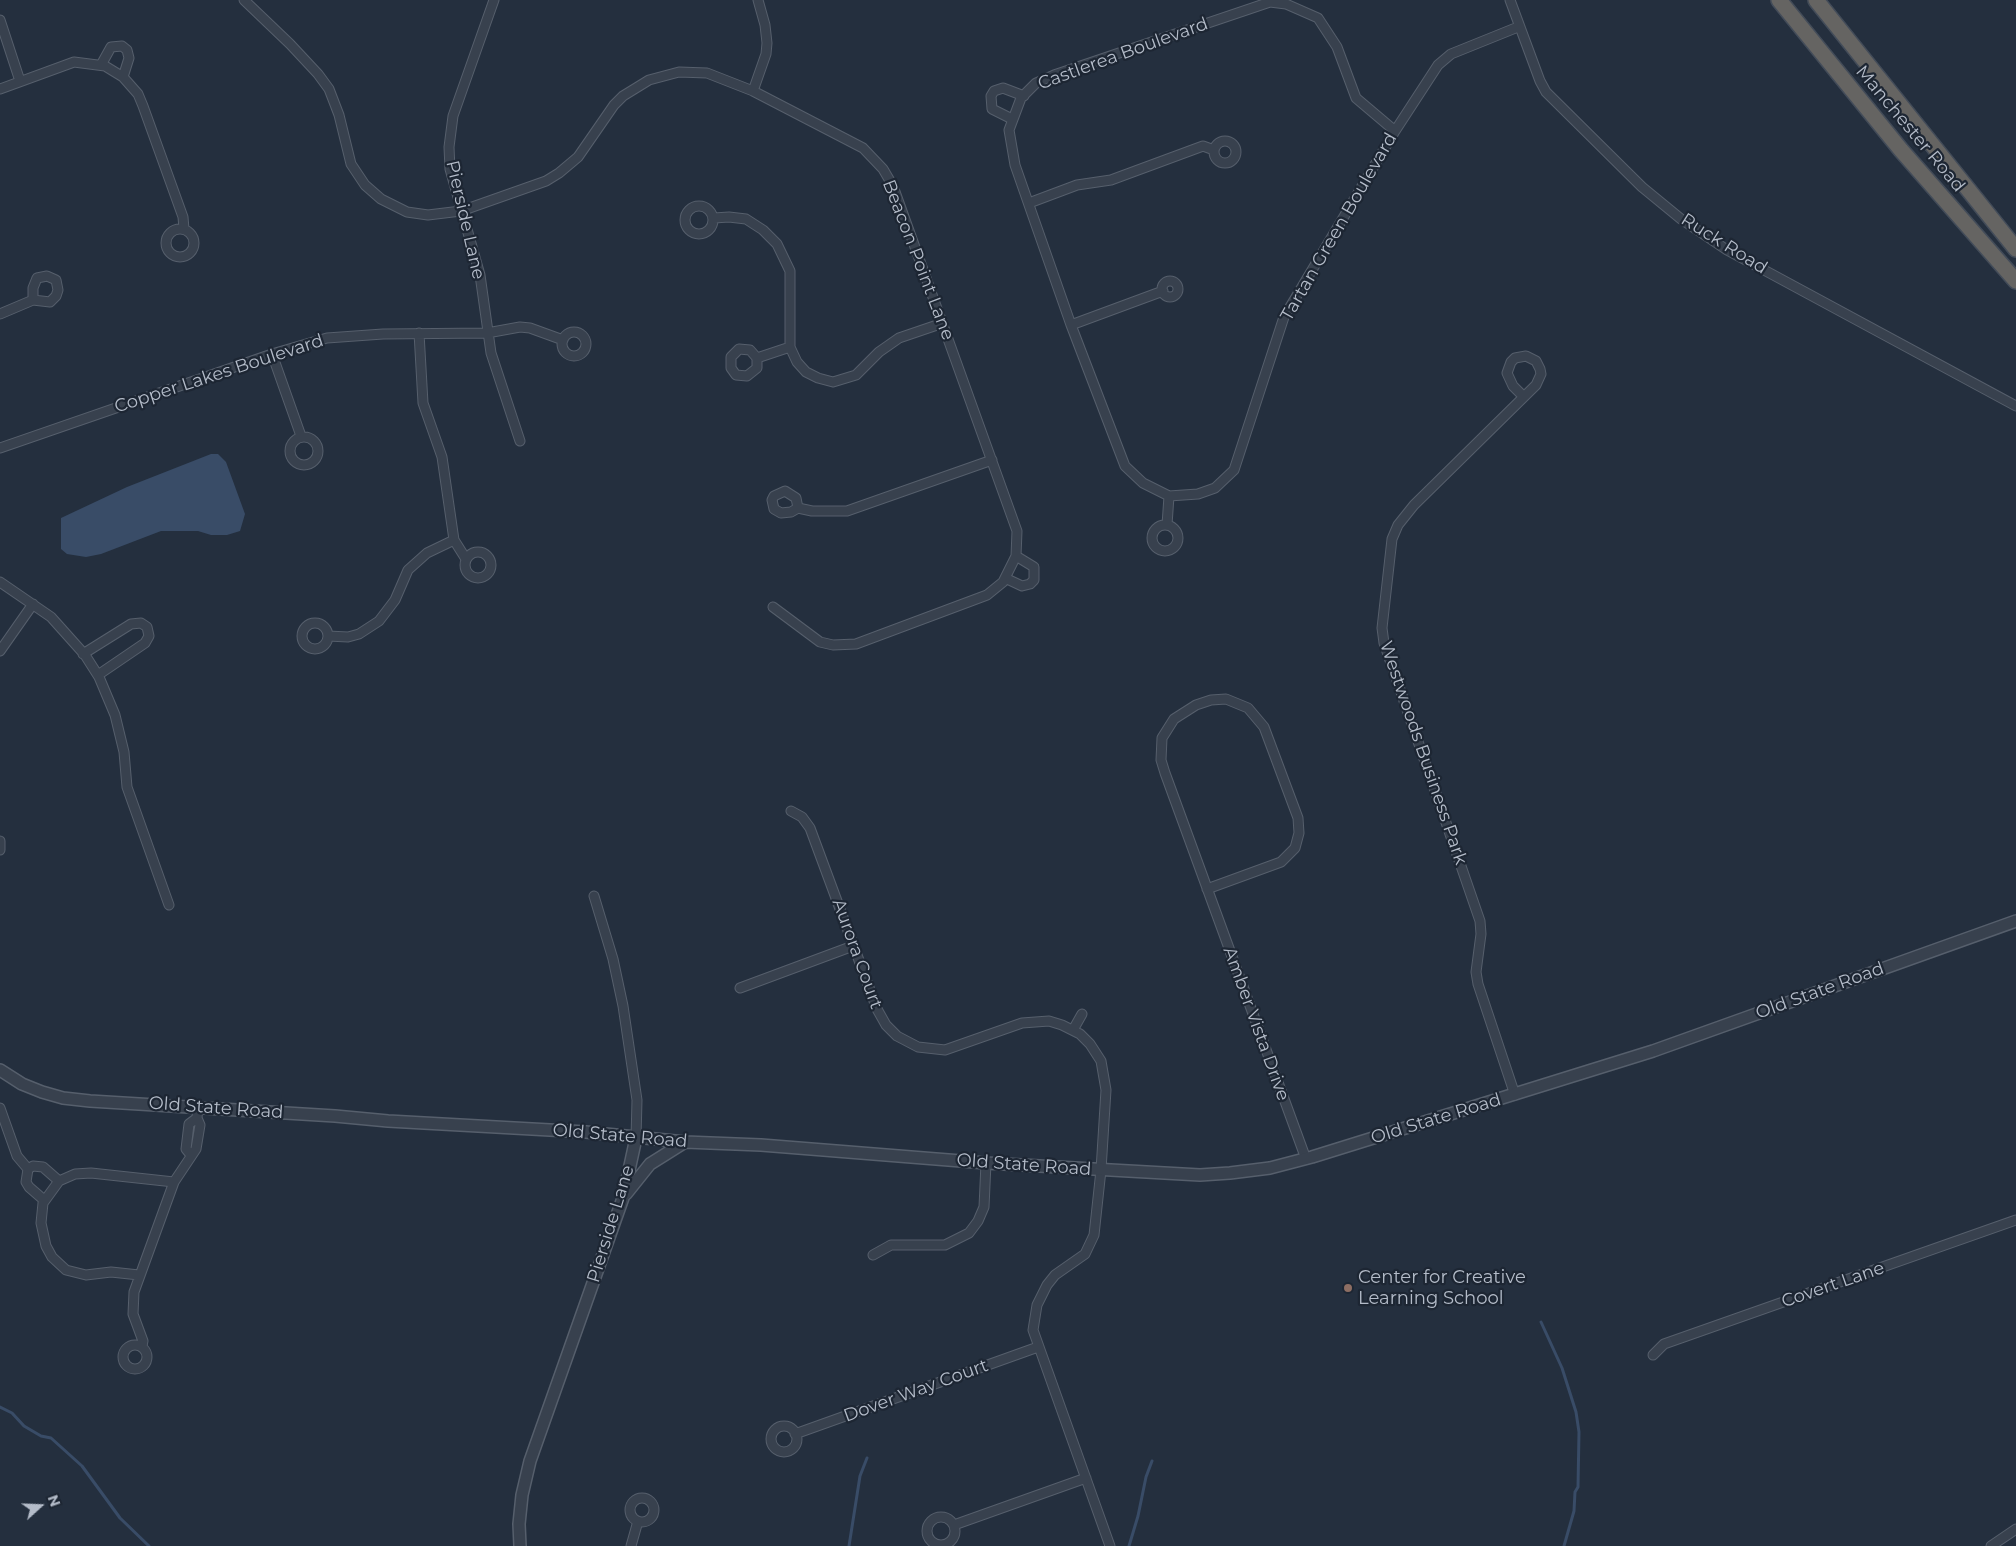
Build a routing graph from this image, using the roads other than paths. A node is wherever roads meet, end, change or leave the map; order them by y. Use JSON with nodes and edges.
{"nodes":[{"id":1,"x":244,"y":0,"type":"edge"},
{"id":2,"x":494,"y":0,"type":"edge"},
{"id":3,"x":758,"y":0,"type":"edge"},
{"id":4,"x":1510,"y":0,"type":"edge"},
{"id":5,"x":1779,"y":0,"type":"edge"},
{"id":6,"x":1816,"y":0,"type":"edge"},
{"id":7,"x":0,"y":20,"type":"edge"},
{"id":8,"x":1518,"y":27,"type":"junction"},
{"id":9,"x":101,"y":65,"type":"junction"},
{"id":10,"x":123,"y":77,"type":"junction"},
{"id":11,"x":20,"y":81,"type":"junction"},
{"id":12,"x":0,"y":88,"type":"edge"},
{"id":13,"x":753,"y":91,"type":"junction"},
{"id":14,"x":1024,"y":96,"type":"junction"},
{"id":15,"x":1012,"y":119,"type":"junction"},
{"id":16,"x":1395,"y":131,"type":"junction"},
{"id":17,"x":1214,"y":150,"type":"dead end"},
{"id":18,"x":1029,"y":203,"type":"junction"},
{"id":19,"x":461,"y":210,"type":"junction"},
{"id":20,"x":714,"y":218,"type":"dead end"},
{"id":21,"x":184,"y":229,"type":"dead end"},
{"id":22,"x":2016,"y":250,"type":"edge"},
{"id":23,"x":2016,"y":280,"type":"edge"},
{"id":24,"x":1163,"y":292,"type":"dead end"},
{"id":25,"x":33,"y":300,"type":"dead end"},
{"id":26,"x":0,"y":314,"type":"edge"},
{"id":27,"x":942,"y":323,"type":"junction"},
{"id":28,"x":1071,"y":325,"type":"junction"},
{"id":29,"x":419,"y":333,"type":"junction"},
{"id":30,"x":487,"y":333,"type":"junction"},
{"id":31,"x":562,"y":340,"type":"dead end"},
{"id":32,"x":790,"y":347,"type":"junction"},
{"id":33,"x":272,"y":354,"type":"junction"},
{"id":34,"x":757,"y":358,"type":"dead end"},
{"id":35,"x":1523,"y":396,"type":"junction"},
{"id":36,"x":2016,"y":406,"type":"edge"},
{"id":37,"x":301,"y":436,"type":"dead end"},
{"id":38,"x":520,"y":441,"type":"dead end"},
{"id":39,"x":0,"y":448,"type":"edge"},
{"id":40,"x":992,"y":460,"type":"junction"},
{"id":41,"x":1169,"y":496,"type":"junction"},
{"id":42,"x":798,"y":508,"type":"dead end"},
{"id":43,"x":1167,"y":525,"type":"dead end"},
{"id":44,"x":454,"y":540,"type":"junction"},
{"id":45,"x":1016,"y":556,"type":"junction"},
{"id":46,"x":466,"y":559,"type":"dead end"},
{"id":47,"x":1006,"y":578,"type":"junction"},
{"id":48,"x":0,"y":582,"type":"edge"},
{"id":49,"x":33,"y":604,"type":"junction"},
{"id":50,"x":774,"y":607,"type":"dead end"},
{"id":51,"x":328,"y":636,"type":"dead end"},
{"id":52,"x":0,"y":651,"type":"edge"},
{"id":53,"x":83,"y":654,"type":"junction"},
{"id":54,"x":98,"y":675,"type":"junction"},
{"id":55,"x":791,"y":811,"type":"dead end"},
{"id":56,"x":0,"y":841,"type":"edge"},
{"id":57,"x":0,"y":850,"type":"edge"},
{"id":58,"x":1207,"y":889,"type":"junction"},
{"id":59,"x":594,"y":896,"type":"dead end"},
{"id":60,"x":169,"y":905,"type":"dead end"},
{"id":61,"x":2016,"y":921,"type":"edge"},
{"id":62,"x":853,"y":946,"type":"junction"},
{"id":63,"x":740,"y":988,"type":"dead end"},
{"id":64,"x":1082,"y":1014,"type":"dead end"},
{"id":65,"x":1073,"y":1030,"type":"junction"},
{"id":66,"x":0,"y":1070,"type":"edge"},
{"id":67,"x":1515,"y":1095,"type":"junction"},
{"id":68,"x":0,"y":1108,"type":"edge"},
{"id":69,"x":197,"y":1113,"type":"junction"},
{"id":70,"x":636,"y":1138,"type":"junction"},
{"id":71,"x":685,"y":1142,"type":"junction"},
{"id":72,"x":1306,"y":1159,"type":"junction"},
{"id":73,"x":986,"y":1162,"type":"junction"},
{"id":74,"x":28,"y":1169,"type":"junction"},
{"id":75,"x":1101,"y":1170,"type":"junction"},
{"id":76,"x":59,"y":1181,"type":"junction"},
{"id":77,"x":174,"y":1182,"type":"junction"},
{"id":78,"x":623,"y":1198,"type":"junction"},
{"id":79,"x":44,"y":1200,"type":"junction"},
{"id":80,"x":2016,"y":1220,"type":"edge"},
{"id":81,"x":873,"y":1255,"type":"dead end"},
{"id":82,"x":139,"y":1275,"type":"junction"},
{"id":83,"x":142,"y":1346,"type":"dead end"},
{"id":84,"x":1038,"y":1347,"type":"junction"},
{"id":85,"x":1654,"y":1355,"type":"dead end"},
{"id":86,"x":795,"y":1434,"type":"dead end"},
{"id":87,"x":1086,"y":1478,"type":"junction"},
{"id":88,"x":638,"y":1521,"type":"dead end"},
{"id":89,"x":954,"y":1525,"type":"dead end"},
{"id":90,"x":2016,"y":1530,"type":"edge"},
{"id":91,"x":520,"y":1546,"type":"edge"},
{"id":92,"x":631,"y":1546,"type":"edge"},
{"id":93,"x":1110,"y":1546,"type":"edge"},
{"id":94,"x":1991,"y":1546,"type":"edge"}],
"edges":[{"from":1,"to":19,"type":"street","name":"Beacon Point Lane"},
{"from":2,"to":19,"type":"street","name":"Pierside Lane"},
{"from":3,"to":13,"type":"street"},
{"from":4,"to":8,"type":"street","name":"Ruck Road"},
{"from":5,"to":23,"type":"highway","name":"Manchester Road"},
{"from":6,"to":22,"type":"highway","name":"Manchester Road"},
{"from":7,"to":11,"type":"street"},
{"from":8,"to":16,"type":"street","name":"Tartan Green Boulevard"},
{"from":8,"to":36,"type":"street","name":"Ruck Road"},
{"from":9,"to":10,"type":"street"},
{"from":9,"to":10,"type":"street"},
{"from":9,"to":11,"type":"street"},
{"from":10,"to":21,"type":"street"},
{"from":11,"to":12,"type":"street"},
{"from":13,"to":19,"type":"street","name":"Beacon Point Lane"},
{"from":13,"to":27,"type":"street","name":"Beacon Point Lane"},
{"from":14,"to":15,"type":"street","name":"Castlerea Boulevard"},
{"from":14,"to":15,"type":"street"},
{"from":14,"to":16,"type":"street","name":"Castlerea Boulevard"},
{"from":15,"to":18,"type":"street","name":"Castlerea Boulevard"},
{"from":16,"to":41,"type":"street","name":"Tartan Green Boulevard"},
{"from":17,"to":18,"type":"street"},
{"from":18,"to":28,"type":"street","name":"Castlerea Boulevard"},
{"from":19,"to":30,"type":"street","name":"Pierside Lane"},
{"from":20,"to":32,"type":"street"},
{"from":24,"to":28,"type":"street"},
{"from":25,"to":26,"type":"street"},
{"from":27,"to":32,"type":"street"},
{"from":27,"to":40,"type":"street","name":"Beacon Point Lane"},
{"from":28,"to":41,"type":"street","name":"Castlerea Boulevard"},
{"from":29,"to":30,"type":"street","name":"Copper Lakes Boulevard"},
{"from":29,"to":33,"type":"street","name":"Copper Lakes Boulevard"},
{"from":29,"to":44,"type":"street"},
{"from":30,"to":31,"type":"street","name":"Copper Lakes Boulevard"},
{"from":30,"to":38,"type":"street","name":"Pierside Lane"},
{"from":32,"to":34,"type":"street"},
{"from":33,"to":37,"type":"street"},
{"from":33,"to":39,"type":"street","name":"Copper Lakes Boulevard"},
{"from":35,"to":35,"type":"street","name":"Westwoods Business Park"},
{"from":35,"to":67,"type":"street","name":"Westwoods Business Park"},
{"from":40,"to":42,"type":"street"},
{"from":40,"to":45,"type":"street","name":"Beacon Point Lane"},
{"from":41,"to":43,"type":"street"},
{"from":44,"to":46,"type":"street"},
{"from":44,"to":51,"type":"street"},
{"from":45,"to":47,"type":"street","name":"Beacon Point Lane"},
{"from":45,"to":47,"type":"street"},
{"from":47,"to":50,"type":"street","name":"Beacon Point Lane"},
{"from":48,"to":49,"type":"street"},
{"from":49,"to":52,"type":"street"},
{"from":49,"to":53,"type":"street"},
{"from":53,"to":54,"type":"street"},
{"from":53,"to":54,"type":"street"},
{"from":54,"to":60,"type":"street"},
{"from":55,"to":62,"type":"street","name":"Aurora Court"},
{"from":56,"to":57,"type":"street"},
{"from":58,"to":58,"type":"street","name":"Amber Vista Drive"},
{"from":58,"to":72,"type":"street","name":"Amber Vista Drive"},
{"from":59,"to":70,"type":"street","name":"Pierside Lane"},
{"from":61,"to":67,"type":"street","name":"Old State Road"},
{"from":62,"to":63,"type":"street"},
{"from":62,"to":65,"type":"street","name":"Aurora Court"},
{"from":64,"to":65,"type":"street"},
{"from":65,"to":75,"type":"street","name":"Aurora Court"},
{"from":66,"to":69,"type":"street","name":"Old State Road"},
{"from":67,"to":72,"type":"street","name":"Old State Road"},
{"from":68,"to":74,"type":"street"},
{"from":69,"to":70,"type":"street","name":"Old State Road"},
{"from":69,"to":77,"type":"street"},
{"from":70,"to":71,"type":"street","name":"Old State Road"},
{"from":70,"to":78,"type":"street","name":"Pierside Lane"},
{"from":71,"to":73,"type":"street","name":"Old State Road"},
{"from":71,"to":78,"type":"street"},
{"from":72,"to":75,"type":"street","name":"Old State Road"},
{"from":73,"to":75,"type":"street","name":"Old State Road"},
{"from":73,"to":81,"type":"street"},
{"from":74,"to":76,"type":"street"},
{"from":74,"to":79,"type":"street"},
{"from":75,"to":84,"type":"street","name":"Aurora Court"},
{"from":76,"to":77,"type":"street"},
{"from":76,"to":79,"type":"street"},
{"from":77,"to":82,"type":"street"},
{"from":78,"to":91,"type":"street","name":"Pierside Lane"},
{"from":79,"to":82,"type":"street"},
{"from":80,"to":85,"type":"street","name":"Covert Lane"},
{"from":82,"to":83,"type":"street"},
{"from":84,"to":86,"type":"street","name":"Dover Way Court"},
{"from":84,"to":87,"type":"street","name":"Aurora Court"},
{"from":87,"to":89,"type":"street"},
{"from":87,"to":93,"type":"street","name":"Aurora Court"},
{"from":88,"to":92,"type":"street"},
{"from":90,"to":94,"type":"street"}]}
